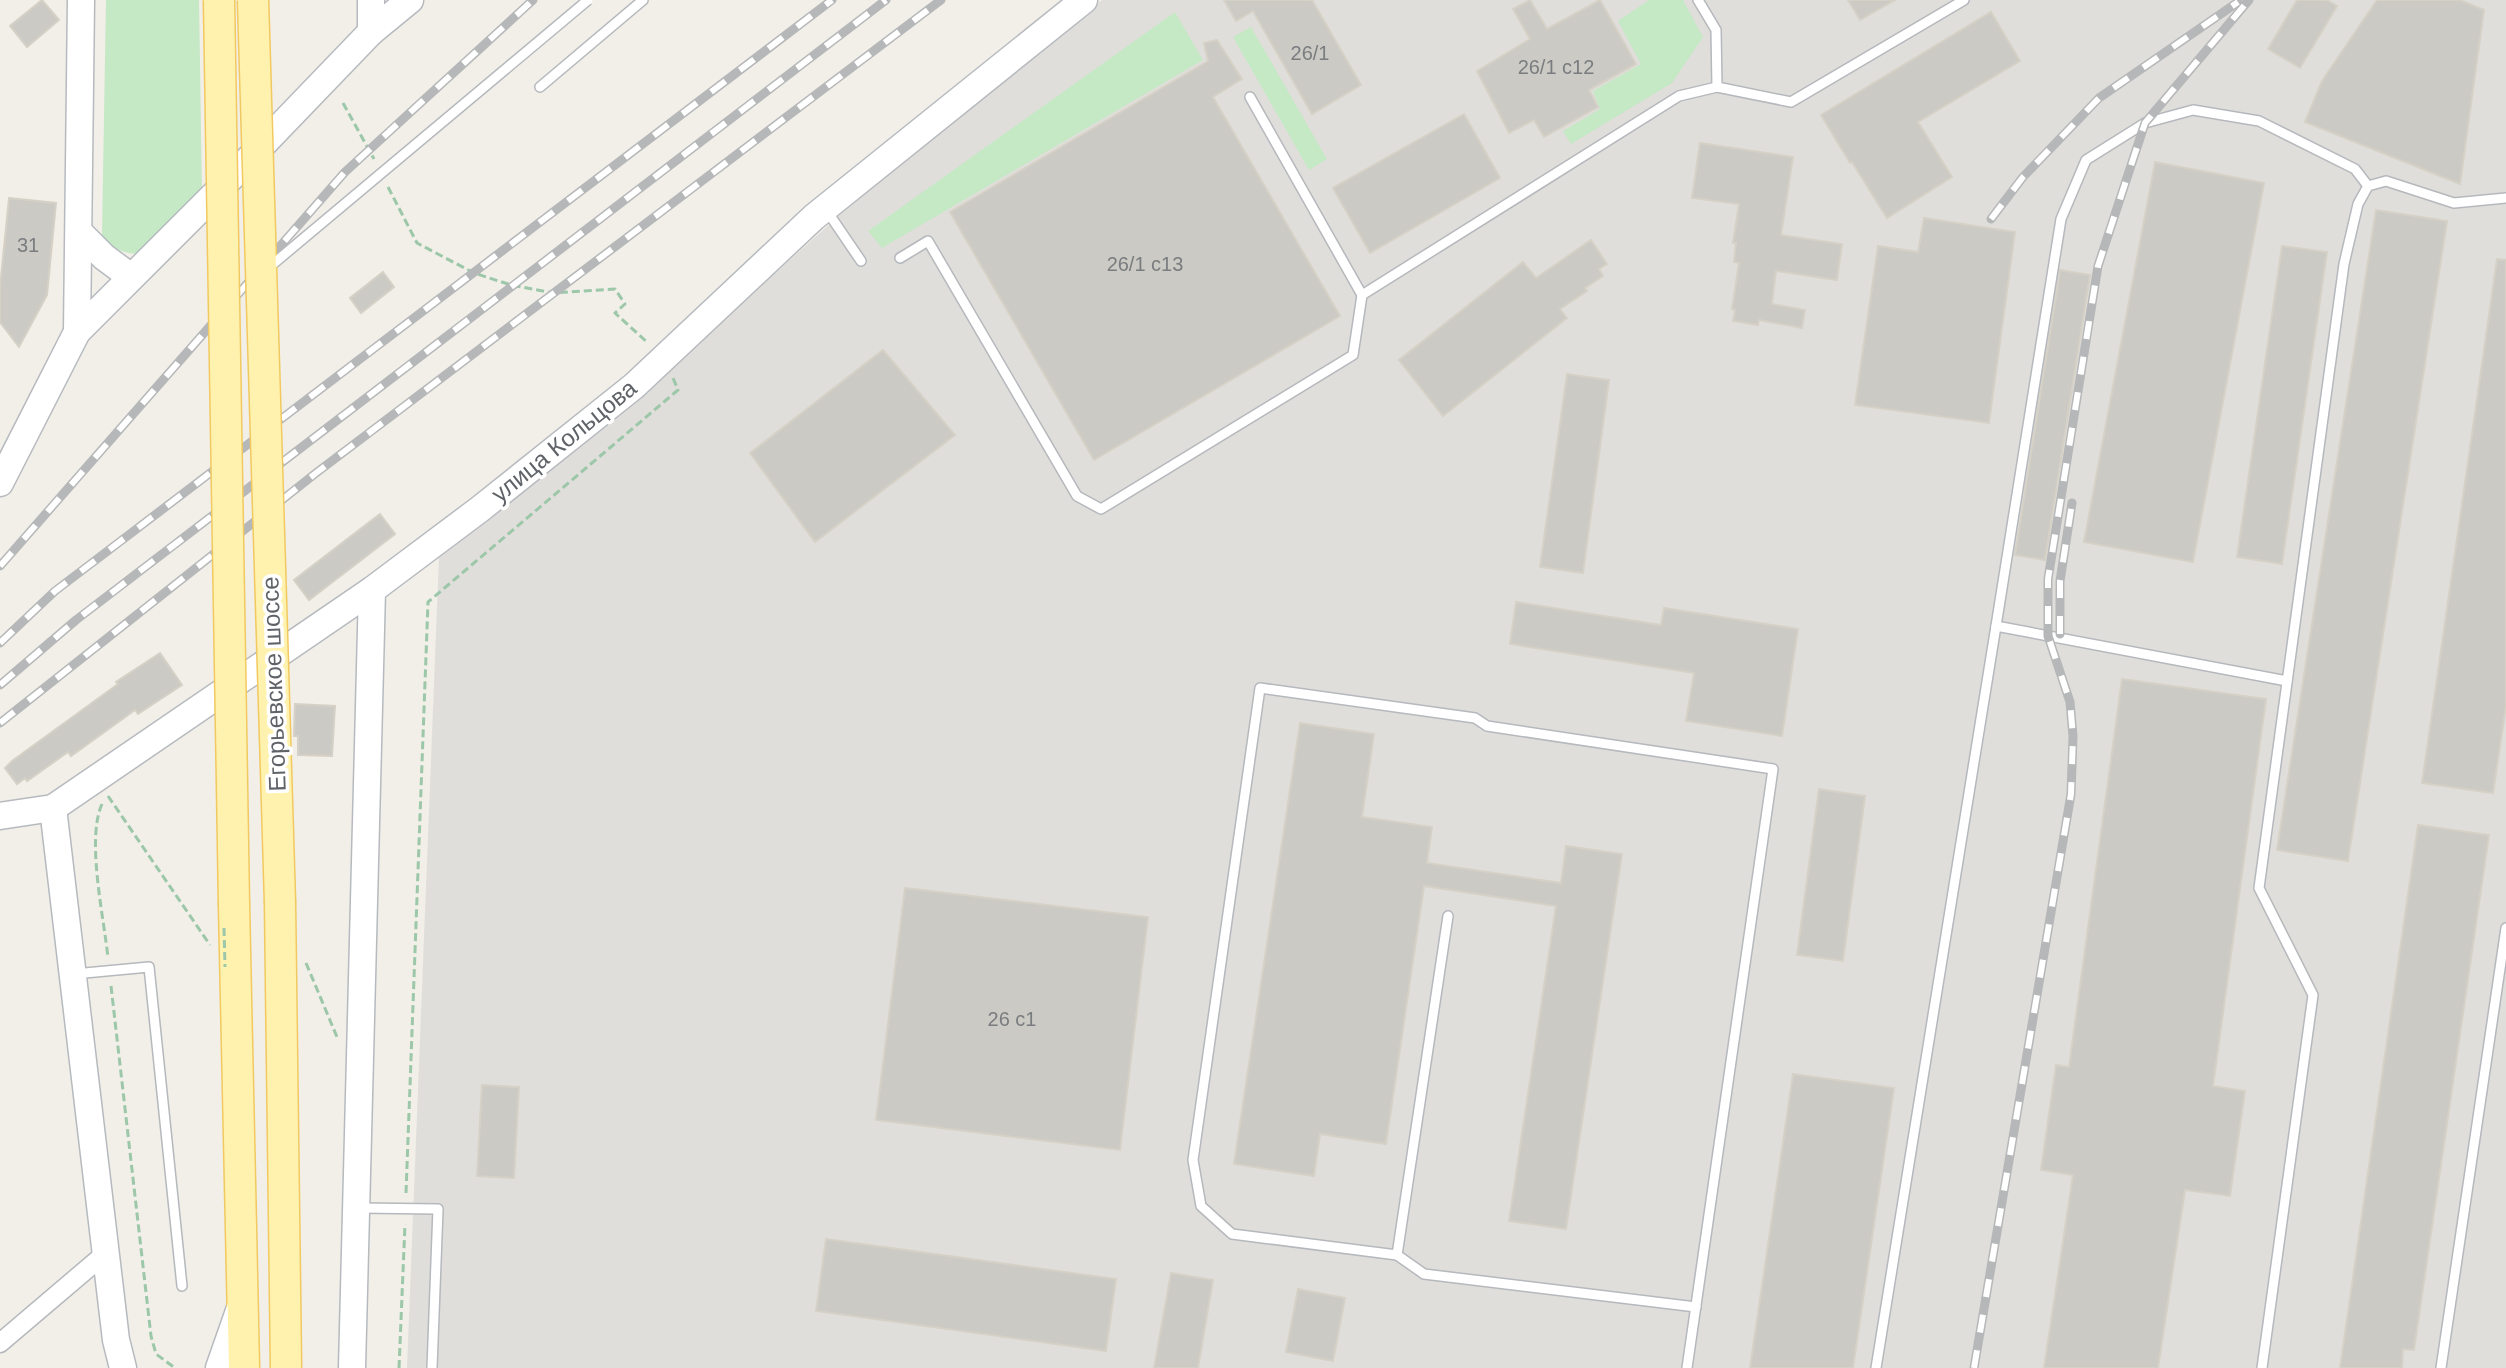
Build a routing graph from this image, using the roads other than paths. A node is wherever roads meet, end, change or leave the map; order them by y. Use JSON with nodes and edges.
{"nodes":[{"id":1,"x":81,"y":0,"type":"edge"},
{"id":2,"x":219,"y":0,"type":"edge"},
{"id":3,"x":253,"y":0,"type":"edge"},
{"id":4,"x":371,"y":0,"type":"edge"},
{"id":5,"x":410,"y":0,"type":"edge"},
{"id":6,"x":588,"y":0,"type":"edge"},
{"id":7,"x":643,"y":0,"type":"edge"},
{"id":8,"x":1084,"y":0,"type":"edge"},
{"id":9,"x":1698,"y":0,"type":"edge"},
{"id":10,"x":1964,"y":0,"type":"edge"},
{"id":11,"x":371,"y":32,"type":"junction"},
{"id":12,"x":540,"y":87,"type":"dead end"},
{"id":13,"x":1717,"y":87,"type":"junction"},
{"id":14,"x":1250,"y":97,"type":"dead end"},
{"id":15,"x":2368,"y":186,"type":"junction"},
{"id":16,"x":2506,"y":198,"type":"edge"},
{"id":17,"x":825,"y":209,"type":"junction"},
{"id":18,"x":79,"y":232,"type":"junction"},
{"id":19,"x":900,"y":258,"type":"dead end"},
{"id":20,"x":861,"y":261,"type":"dead end"},
{"id":21,"x":261,"y":273,"type":"junction"},
{"id":22,"x":131,"y":277,"type":"junction"},
{"id":23,"x":1362,"y":295,"type":"junction"},
{"id":24,"x":77,"y":332,"type":"junction"},
{"id":25,"x":0,"y":483,"type":"edge"},
{"id":26,"x":372,"y":590,"type":"junction"},
{"id":27,"x":1996,"y":626,"type":"junction"},
{"id":28,"x":2287,"y":681,"type":"junction"},
{"id":29,"x":53,"y":808,"type":"junction"},
{"id":30,"x":0,"y":816,"type":"edge"},
{"id":31,"x":1448,"y":916,"type":"dead end"},
{"id":32,"x":2506,"y":928,"type":"edge"},
{"id":33,"x":73,"y":974,"type":"junction"},
{"id":34,"x":357,"y":1208,"type":"junction"},
{"id":35,"x":107,"y":1252,"type":"junction"},
{"id":36,"x":1397,"y":1255,"type":"junction"},
{"id":37,"x":182,"y":1286,"type":"dead end"},
{"id":38,"x":242,"y":1300,"type":"junction"},
{"id":39,"x":285,"y":1305,"type":"junction"},
{"id":40,"x":1696,"y":1307,"type":"junction"},
{"id":41,"x":354,"y":1311,"type":"junction"},
{"id":42,"x":116,"y":1340,"type":"junction"},
{"id":43,"x":0,"y":1343,"type":"edge"},
{"id":44,"x":123,"y":1368,"type":"edge"},
{"id":45,"x":136,"y":1368,"type":"edge"},
{"id":46,"x":219,"y":1368,"type":"edge"},
{"id":47,"x":244,"y":1368,"type":"edge"},
{"id":48,"x":286,"y":1368,"type":"edge"},
{"id":49,"x":299,"y":1368,"type":"edge"},
{"id":50,"x":338,"y":1368,"type":"edge"},
{"id":51,"x":352,"y":1368,"type":"edge"},
{"id":52,"x":432,"y":1368,"type":"edge"},
{"id":53,"x":1687,"y":1368,"type":"edge"},
{"id":54,"x":1876,"y":1368,"type":"edge"},
{"id":55,"x":2262,"y":1368,"type":"edge"},
{"id":56,"x":2441,"y":1368,"type":"edge"}],
"edges":[{"from":1,"to":18,"type":"street"},
{"from":2,"to":38,"type":"main road","name":"Егорьевское шоссе","bridge":true},
{"from":3,"to":21,"type":"main road","name":"Егорьевское шоссе","bridge":true},
{"from":4,"to":11,"type":"street"},
{"from":5,"to":11,"type":"street"},
{"from":6,"to":21,"type":"lane","bridge":true},
{"from":7,"to":12,"type":"lane"},
{"from":8,"to":17,"type":"street","name":"улица Кольцова"},
{"from":9,"to":13,"type":"lane"},
{"from":10,"to":13,"type":"lane"},
{"from":11,"to":22,"type":"street"},
{"from":13,"to":23,"type":"lane"},
{"from":14,"to":23,"type":"lane"},
{"from":15,"to":16,"type":"lane"},
{"from":15,"to":27,"type":"lane"},
{"from":15,"to":28,"type":"lane"},
{"from":17,"to":20,"type":"lane"},
{"from":17,"to":26,"type":"street","name":"улица Кольцова"},
{"from":18,"to":22,"type":"street"},
{"from":18,"to":24,"type":"street"},
{"from":19,"to":23,"type":"lane"},
{"from":21,"to":39,"type":"main road","name":"Егорьевское шоссе","bridge":true},
{"from":22,"to":24,"type":"street"},
{"from":24,"to":25,"type":"street"},
{"from":26,"to":29,"type":"street","name":"улица Кольцова"},
{"from":26,"to":34,"type":"street"},
{"from":27,"to":28,"type":"lane"},
{"from":27,"to":54,"type":"lane"},
{"from":28,"to":55,"type":"lane"},
{"from":29,"to":30,"type":"street","name":"улица Кольцова"},
{"from":29,"to":33,"type":"street"},
{"from":31,"to":36,"type":"lane"},
{"from":32,"to":56,"type":"lane"},
{"from":33,"to":35,"type":"street"},
{"from":33,"to":37,"type":"lane"},
{"from":34,"to":41,"type":"street"},
{"from":34,"to":52,"type":"lane"},
{"from":35,"to":42,"type":"street"},
{"from":35,"to":43,"type":"street"},
{"from":36,"to":40,"type":"lane"},
{"from":36,"to":40,"type":"lane"},
{"from":38,"to":46,"type":"street"},
{"from":38,"to":47,"type":"main road","name":"Егорьевское шоссе"},
{"from":39,"to":48,"type":"main road","name":"Егорьевское шоссе"},
{"from":39,"to":49,"type":"street"},
{"from":40,"to":53,"type":"lane"},
{"from":41,"to":50,"type":"street"},
{"from":41,"to":51,"type":"street"},
{"from":42,"to":44,"type":"street"},
{"from":42,"to":45,"type":"street"}]}
